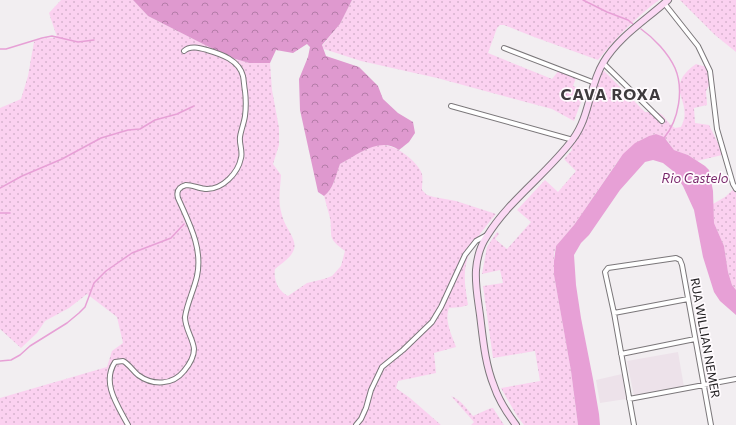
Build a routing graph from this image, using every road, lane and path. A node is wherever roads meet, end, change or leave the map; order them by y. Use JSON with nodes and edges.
{"nodes":[{"id":1,"x":666,"y":2,"type":"edge"},
{"id":2,"x":504,"y":48,"type":"dead end"},
{"id":3,"x":184,"y":51,"type":"dead end"},
{"id":4,"x":603,"y":63,"type":"junction"},
{"id":5,"x":595,"y":83,"type":"junction"},
{"id":6,"x":451,"y":106,"type":"dead end"},
{"id":7,"x":662,"y":121,"type":"dead end"},
{"id":8,"x":573,"y":140,"type":"junction"},
{"id":9,"x":736,"y":189,"type":"edge"},
{"id":10,"x":487,"y":234,"type":"junction"},
{"id":11,"x":688,"y":299,"type":"junction"},
{"id":12,"x":614,"y":313,"type":"junction"},
{"id":13,"x":695,"y":339,"type":"junction"},
{"id":14,"x":621,"y":354,"type":"junction"},
{"id":15,"x":736,"y":379,"type":"edge"},
{"id":16,"x":704,"y":384,"type":"junction"},
{"id":17,"x":629,"y":399,"type":"junction"},
{"id":18,"x":128,"y":425,"type":"edge"},
{"id":19,"x":356,"y":425,"type":"edge"},
{"id":20,"x":516,"y":425,"type":"edge"},
{"id":21,"x":634,"y":425,"type":"edge"},
{"id":22,"x":710,"y":425,"type":"edge"}],
"edges":[{"from":1,"to":4,"type":"street"},
{"from":1,"to":9,"type":"street"},
{"from":2,"to":5,"type":"street"},
{"from":3,"to":18,"type":"street"},
{"from":4,"to":5,"type":"street"},
{"from":4,"to":7,"type":"street"},
{"from":5,"to":8,"type":"street"},
{"from":6,"to":8,"type":"street"},
{"from":8,"to":10,"type":"street"},
{"from":10,"to":19,"type":"street"},
{"from":10,"to":20,"type":"street"},
{"from":11,"to":12,"type":"street"},
{"from":11,"to":12,"type":"street","name":"RUA WILLIAN NEMER"},
{"from":11,"to":13,"type":"street","name":"RUA WILLIAN NEMER"},
{"from":12,"to":14,"type":"street"},
{"from":13,"to":14,"type":"street"},
{"from":13,"to":16,"type":"street","name":"RUA WILLIAN NEMER"},
{"from":14,"to":17,"type":"street"},
{"from":15,"to":16,"type":"street"},
{"from":16,"to":17,"type":"street"},
{"from":16,"to":22,"type":"street","name":"RUA WILLIAN NEMER"},
{"from":17,"to":21,"type":"street"}]}
